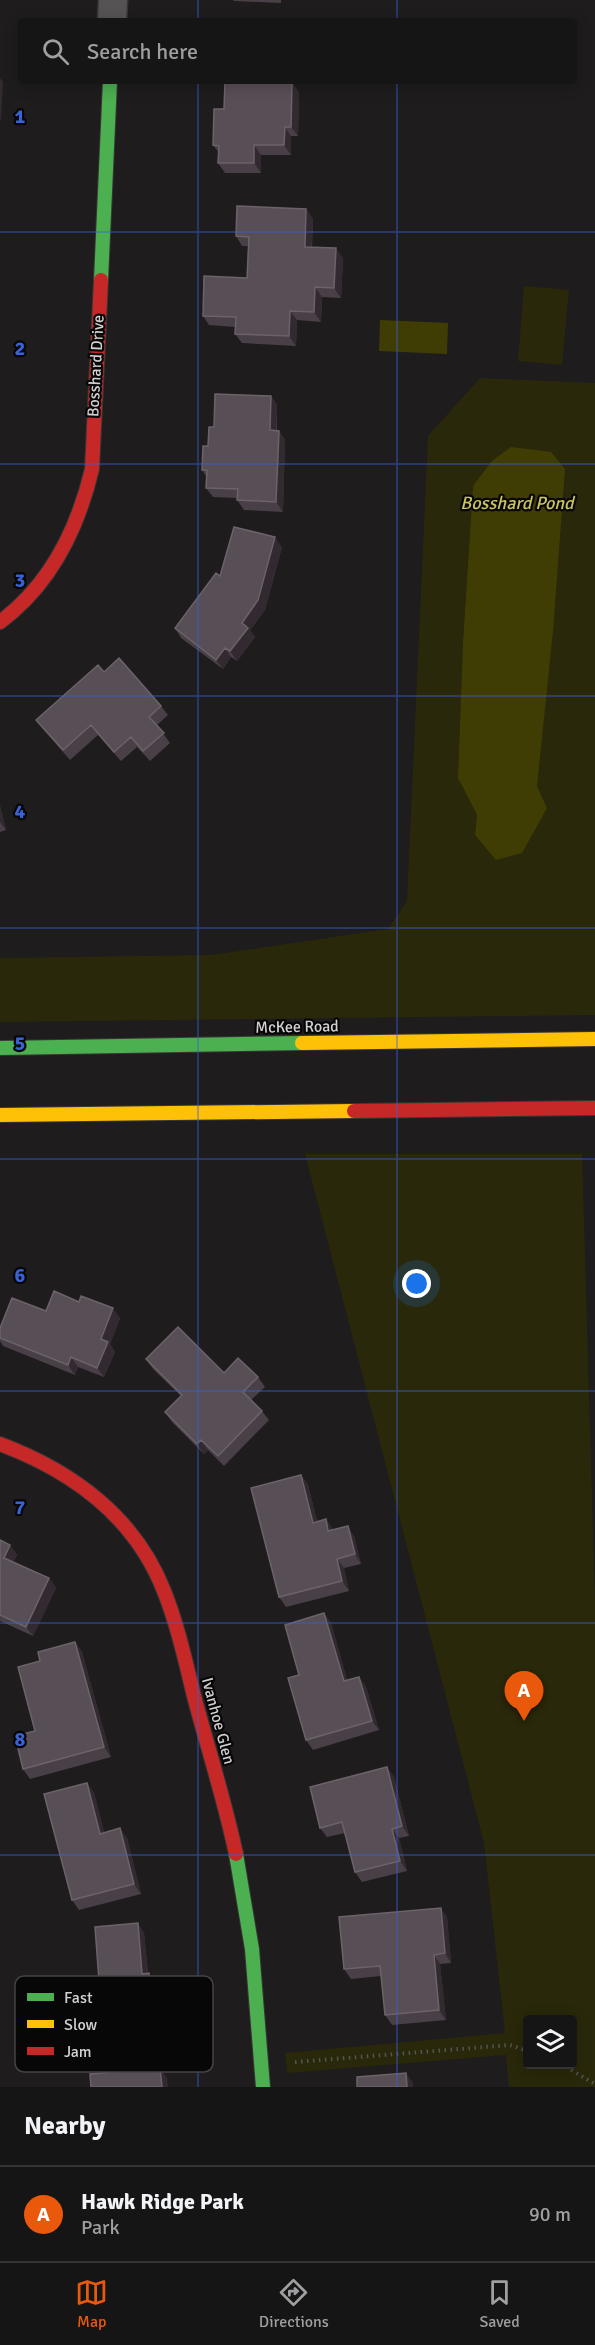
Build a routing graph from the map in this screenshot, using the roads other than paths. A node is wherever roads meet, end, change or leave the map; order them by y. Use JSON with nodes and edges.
{"nodes":[{"id":1,"x":113,"y":0,"type":"edge"},
{"id":2,"x":112,"y":18,"type":"edge"},
{"id":3,"x":110,"y":84,"type":"edge"},
{"id":4,"x":0,"y":622,"type":"edge"},
{"id":5,"x":595,"y":1039,"type":"edge"},
{"id":6,"x":0,"y":1048,"type":"edge"},
{"id":7,"x":595,"y":1108,"type":"edge"},
{"id":8,"x":0,"y":1115,"type":"edge"},
{"id":9,"x":0,"y":1444,"type":"edge"},
{"id":10,"x":263,"y":2087,"type":"edge"}],
"edges":[{"from":1,"to":2,"type":"street"},
{"from":3,"to":4,"type":"street","name":"Bosshard Drive"},
{"from":5,"to":6,"type":"street","name":"McKee Road"},
{"from":7,"to":8,"type":"street"},
{"from":9,"to":10,"type":"street","name":"Ivanhoe Glen"}]}
